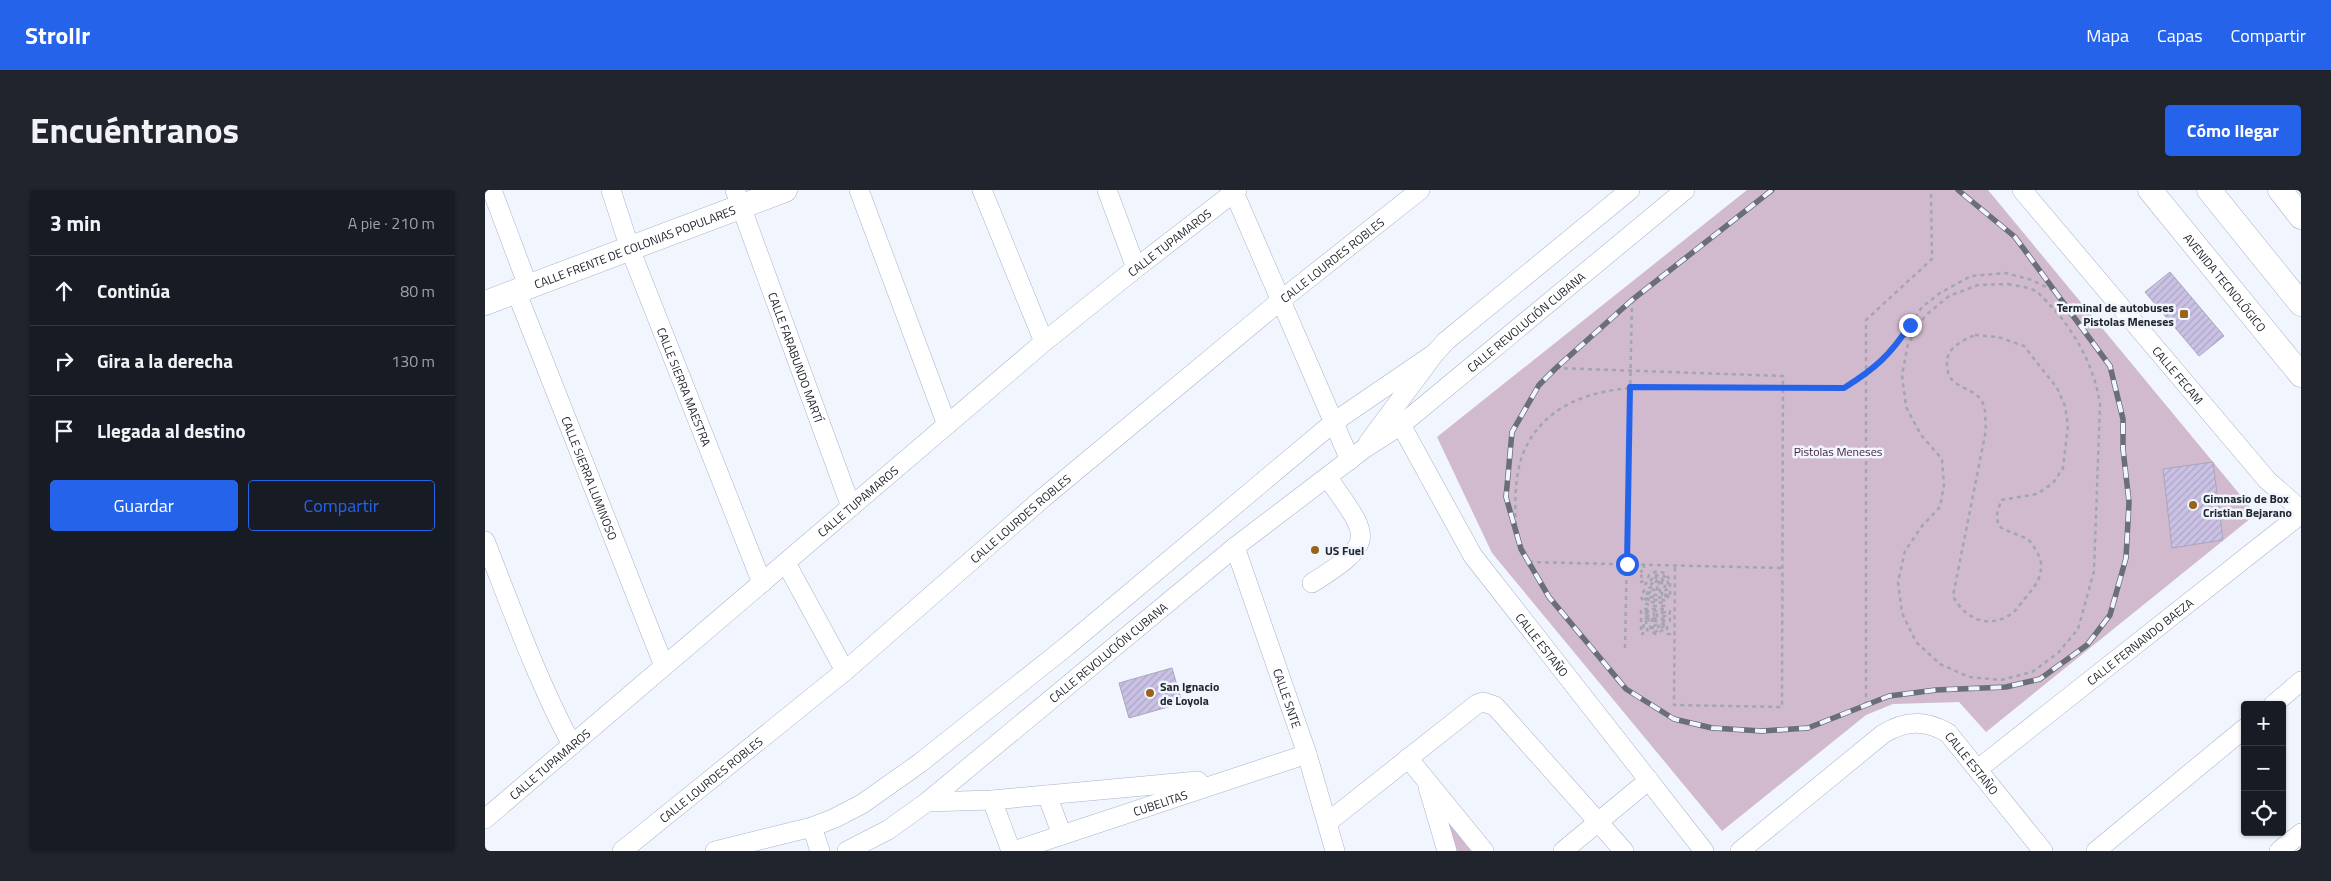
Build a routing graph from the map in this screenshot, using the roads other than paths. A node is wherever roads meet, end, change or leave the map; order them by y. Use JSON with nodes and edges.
{"nodes":[{"id":1,"x":492,"y":190,"type":"edge"},
{"id":2,"x":611,"y":190,"type":"edge"},
{"id":3,"x":785,"y":190,"type":"edge"},
{"id":4,"x":859,"y":190,"type":"edge"},
{"id":5,"x":982,"y":190,"type":"edge"},
{"id":6,"x":1107,"y":190,"type":"edge"},
{"id":7,"x":1420,"y":190,"type":"edge"},
{"id":8,"x":1629,"y":190,"type":"edge"},
{"id":9,"x":1685,"y":190,"type":"edge"},
{"id":10,"x":2022,"y":190,"type":"edge"},
{"id":11,"x":2150,"y":190,"type":"edge"},
{"id":12,"x":2209,"y":190,"type":"edge"},
{"id":13,"x":2279,"y":190,"type":"edge"},
{"id":14,"x":1235,"y":191,"type":"edge"},
{"id":15,"x":1607,"y":197,"type":"edge"},
{"id":16,"x":739,"y":198,"type":"edge"},
{"id":17,"x":2301,"y":217,"type":"edge"},
{"id":18,"x":630,"y":249,"type":"junction"},
{"id":19,"x":1136,"y":268,"type":"junction"},
{"id":20,"x":522,"y":289,"type":"junction"},
{"id":21,"x":1281,"y":301,"type":"junction"},
{"id":22,"x":485,"y":302,"type":"edge"},
{"id":23,"x":2301,"y":304,"type":"edge"},
{"id":24,"x":1044,"y":342,"type":"junction"},
{"id":25,"x":1435,"y":352,"type":"junction"},
{"id":26,"x":2301,"y":375,"type":"edge"},
{"id":27,"x":1334,"y":422,"type":"junction"},
{"id":28,"x":947,"y":425,"type":"junction"},
{"id":29,"x":1401,"y":425,"type":"junction"},
{"id":30,"x":1365,"y":448,"type":"junction"},
{"id":31,"x":1350,"y":460,"type":"junction"},
{"id":32,"x":1328,"y":478,"type":"junction"},
{"id":33,"x":851,"y":507,"type":"junction"},
{"id":34,"x":2301,"y":512,"type":"edge"},
{"id":35,"x":485,"y":541,"type":"edge"},
{"id":36,"x":1235,"y":546,"type":"junction"},
{"id":37,"x":786,"y":563,"type":"junction"},
{"id":38,"x":762,"y":583,"type":"junction"},
{"id":39,"x":1311,"y":583,"type":"dead end"},
{"id":40,"x":664,"y":666,"type":"junction"},
{"id":41,"x":845,"y":671,"type":"junction"},
{"id":42,"x":2301,"y":681,"type":"edge"},
{"id":43,"x":2278,"y":701,"type":"edge"},
{"id":44,"x":2241,"y":731,"type":"edge"},
{"id":45,"x":572,"y":745,"type":"junction"},
{"id":46,"x":1307,"y":754,"type":"junction"},
{"id":47,"x":1408,"y":758,"type":"junction"},
{"id":48,"x":1978,"y":769,"type":"junction"},
{"id":49,"x":1230,"y":778,"type":"junction"},
{"id":50,"x":1426,"y":780,"type":"junction"},
{"id":51,"x":1649,"y":780,"type":"junction"},
{"id":52,"x":1047,"y":795,"type":"junction"},
{"id":53,"x":992,"y":800,"type":"junction"},
{"id":54,"x":927,"y":802,"type":"junction"},
{"id":55,"x":485,"y":819,"type":"edge"},
{"id":56,"x":1328,"y":822,"type":"junction"},
{"id":57,"x":1599,"y":822,"type":"junction"},
{"id":58,"x":812,"y":827,"type":"junction"},
{"id":59,"x":2301,"y":833,"type":"edge"},
{"id":60,"x":1063,"y":834,"type":"junction"},
{"id":61,"x":623,"y":851,"type":"edge"},
{"id":62,"x":715,"y":851,"type":"edge"},
{"id":63,"x":820,"y":851,"type":"edge"},
{"id":64,"x":847,"y":851,"type":"edge"},
{"id":65,"x":1012,"y":851,"type":"edge"},
{"id":66,"x":1335,"y":851,"type":"edge"},
{"id":67,"x":1447,"y":851,"type":"edge"},
{"id":68,"x":1484,"y":851,"type":"edge"},
{"id":69,"x":1563,"y":851,"type":"edge"},
{"id":70,"x":1623,"y":851,"type":"edge"},
{"id":71,"x":1704,"y":851,"type":"edge"},
{"id":72,"x":1740,"y":851,"type":"edge"},
{"id":73,"x":2043,"y":851,"type":"edge"},
{"id":74,"x":2096,"y":851,"type":"edge"},
{"id":75,"x":2279,"y":851,"type":"edge"}],
"edges":[{"from":1,"to":20,"type":"street","name":"CALLE SIERRA LUMINOSO"},
{"from":2,"to":18,"type":"street","name":"CALLE SIERRA MAESTRA"},
{"from":3,"to":16,"type":"main road","name":"CALLE FRENTE DE COLONIAS POPULARES"},
{"from":4,"to":28,"type":"street"},
{"from":5,"to":24,"type":"street"},
{"from":6,"to":19,"type":"street"},
{"from":7,"to":21,"type":"street","name":"CALLE LOURDES ROBLES"},
{"from":8,"to":15,"type":"street","name":"CALLE REVOLUCIÓN CUBANA"},
{"from":9,"to":29,"type":"street","name":"CALLE REVOLUCIÓN CUBANA"},
{"from":10,"to":34,"type":"street","name":"CALLE FECAM"},
{"from":11,"to":26,"type":"main road","name":"AVENIDA TECNOLÓGICO"},
{"from":12,"to":23,"type":"main road"},
{"from":13,"to":17,"type":"main road"},
{"from":14,"to":19,"type":"street","name":"CALLE TUPAMAROS"},
{"from":14,"to":21,"type":"street"},
{"from":15,"to":25,"type":"street","name":"CALLE REVOLUCIÓN CUBANA"},
{"from":16,"to":18,"type":"main road","name":"CALLE FRENTE DE COLONIAS POPULARES"},
{"from":16,"to":33,"type":"street","name":"CALLE FARABUNDO MARTÍ"},
{"from":18,"to":20,"type":"main road","name":"CALLE FRENTE DE COLONIAS POPULARES"},
{"from":18,"to":38,"type":"street","name":"CALLE SIERRA MAESTRA"},
{"from":19,"to":24,"type":"street","name":"CALLE TUPAMAROS"},
{"from":20,"to":22,"type":"main road","name":"CALLE FRENTE DE COLONIAS POPULARES"},
{"from":20,"to":40,"type":"street","name":"CALLE SIERRA LUMINOSO"},
{"from":21,"to":27,"type":"street"},
{"from":21,"to":41,"type":"street","name":"CALLE LOURDES ROBLES"},
{"from":24,"to":28,"type":"street","name":"CALLE TUPAMAROS"},
{"from":25,"to":27,"type":"street"},
{"from":25,"to":30,"type":"street","name":"CALLE REVOLUCIÓN CUBANA"},
{"from":27,"to":31,"type":"street"},
{"from":27,"to":58,"type":"street"},
{"from":28,"to":33,"type":"street","name":"CALLE TUPAMAROS"},
{"from":29,"to":30,"type":"street","name":"CALLE REVOLUCIÓN CUBANA"},
{"from":29,"to":51,"type":"street","name":"CALLE ESTAÑO"},
{"from":30,"to":31,"type":"street","name":"CALLE REVOLUCIÓN CUBANA"},
{"from":31,"to":32,"type":"street","name":"CALLE REVOLUCIÓN CUBANA"},
{"from":32,"to":36,"type":"street","name":"CALLE REVOLUCIÓN CUBANA"},
{"from":32,"to":39,"type":"street"},
{"from":33,"to":37,"type":"street","name":"CALLE TUPAMAROS"},
{"from":34,"to":48,"type":"street","name":"CALLE FERNANDO BAEZA"},
{"from":35,"to":45,"type":"street"},
{"from":36,"to":46,"type":"street","name":"CALLE SNTE"},
{"from":36,"to":54,"type":"street","name":"CALLE REVOLUCIÓN CUBANA"},
{"from":37,"to":38,"type":"street","name":"CALLE TUPAMAROS"},
{"from":37,"to":41,"type":"street"},
{"from":38,"to":40,"type":"street","name":"CALLE TUPAMAROS"},
{"from":40,"to":45,"type":"street","name":"CALLE TUPAMAROS"},
{"from":41,"to":61,"type":"street","name":"CALLE LOURDES ROBLES"},
{"from":42,"to":43,"type":"street"},
{"from":44,"to":74,"type":"street"},
{"from":45,"to":55,"type":"street","name":"CALLE TUPAMAROS"},
{"from":46,"to":49,"type":"street","name":"CUBELITAS"},
{"from":46,"to":56,"type":"street","name":"CALLE SNTE"},
{"from":47,"to":50,"type":"street"},
{"from":47,"to":56,"type":"street"},
{"from":47,"to":57,"type":"street"},
{"from":48,"to":72,"type":"street","name":"CALLE ESTAÑO"},
{"from":48,"to":73,"type":"street","name":"CALLE ESTAÑO"},
{"from":49,"to":52,"type":"street"},
{"from":49,"to":60,"type":"street","name":"CUBELITAS"},
{"from":50,"to":67,"type":"street"},
{"from":50,"to":68,"type":"street"},
{"from":51,"to":57,"type":"street"},
{"from":51,"to":71,"type":"street","name":"CALLE ESTAÑO"},
{"from":52,"to":53,"type":"street"},
{"from":52,"to":60,"type":"street"},
{"from":53,"to":54,"type":"street"},
{"from":53,"to":65,"type":"street"},
{"from":54,"to":64,"type":"street","name":"CALLE REVOLUCIÓN CUBANA"},
{"from":56,"to":66,"type":"street","name":"CALLE SNTE"},
{"from":57,"to":69,"type":"street"},
{"from":57,"to":70,"type":"street"},
{"from":58,"to":62,"type":"street"},
{"from":58,"to":63,"type":"street"},
{"from":59,"to":75,"type":"street"},
{"from":60,"to":65,"type":"street","name":"CUBELITAS"}]}
